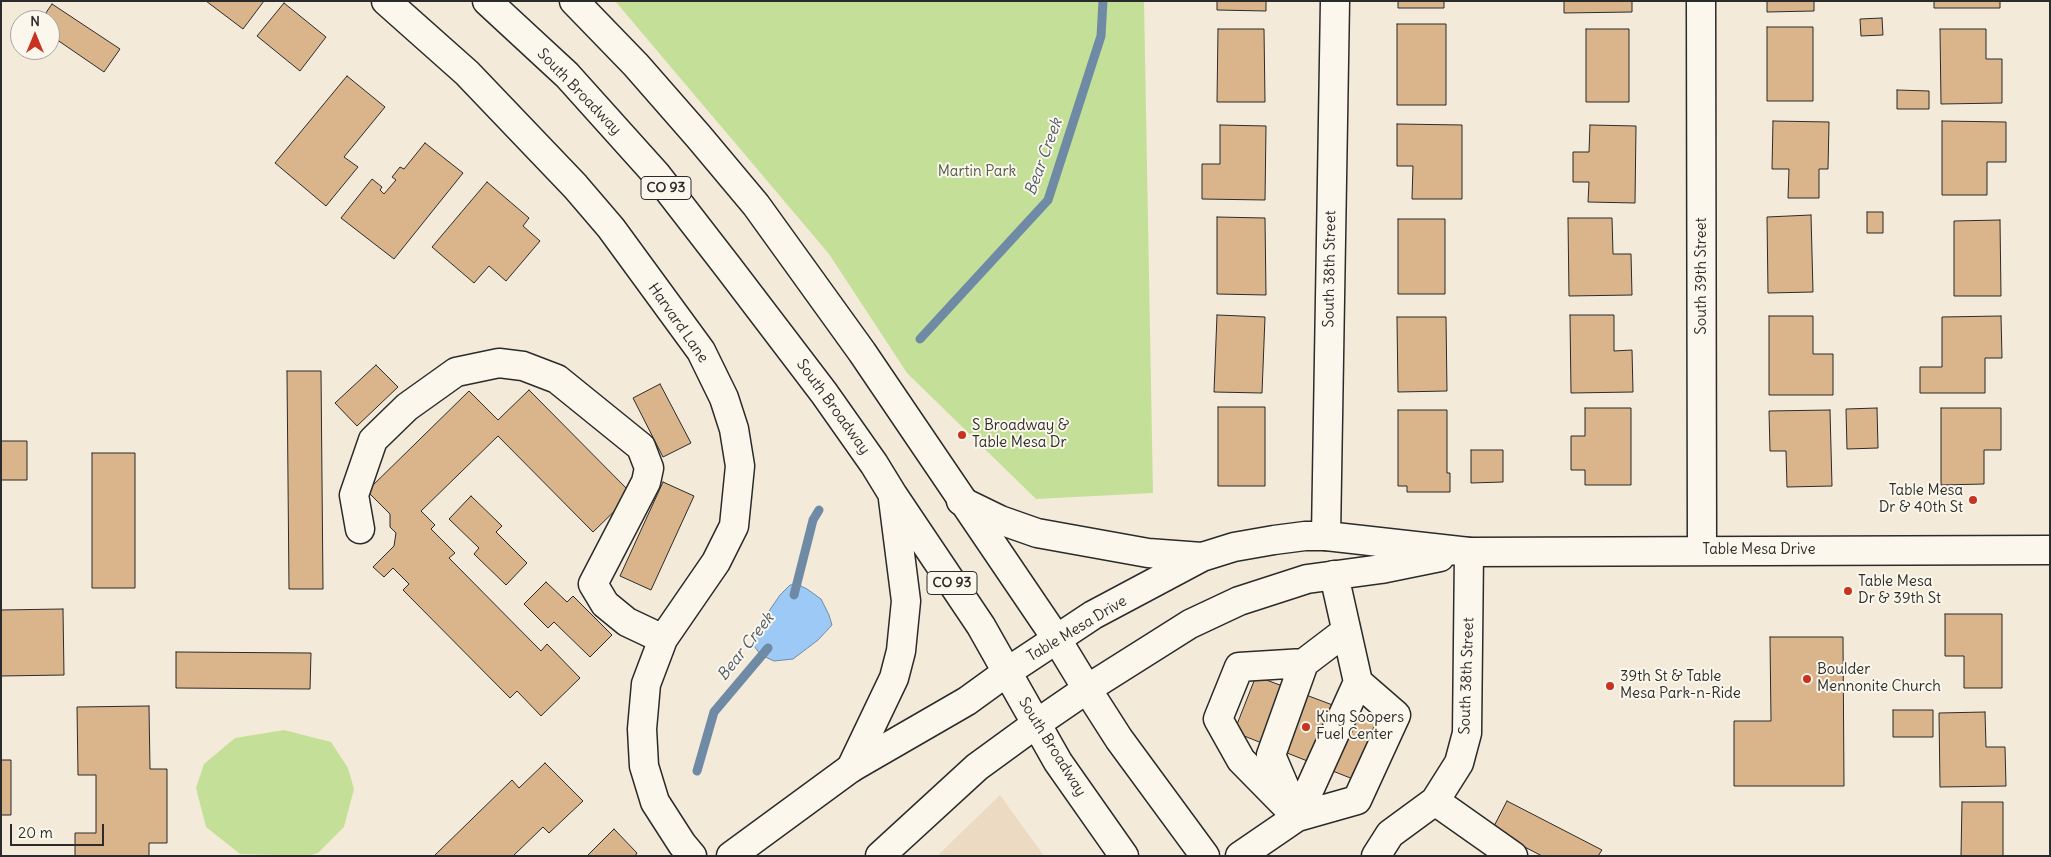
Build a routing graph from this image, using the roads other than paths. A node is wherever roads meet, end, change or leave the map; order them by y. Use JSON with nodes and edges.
{"nodes":[{"id":1,"x":386,"y":1,"type":"edge"},
{"id":2,"x":487,"y":1,"type":"edge"},
{"id":3,"x":574,"y":1,"type":"edge"},
{"id":4,"x":1335,"y":1,"type":"edge"},
{"id":5,"x":1701,"y":1,"type":"edge"},
{"id":6,"x":892,"y":495,"type":"junction"},
{"id":7,"x":961,"y":501,"type":"junction"},
{"id":8,"x":360,"y":529,"type":"dead end"},
{"id":9,"x":1326,"y":536,"type":"junction"},
{"id":10,"x":1702,"y":550,"type":"junction"},
{"id":11,"x":2050,"y":550,"type":"edge"},
{"id":12,"x":1469,"y":552,"type":"junction"},
{"id":13,"x":1202,"y":557,"type":"junction"},
{"id":14,"x":1334,"y":575,"type":"junction"},
{"id":15,"x":1346,"y":631,"type":"junction"},
{"id":16,"x":1056,"y":638,"type":"junction"},
{"id":17,"x":663,"y":639,"type":"junction"},
{"id":18,"x":1304,"y":663,"type":"junction"},
{"id":19,"x":1007,"y":672,"type":"junction"},
{"id":20,"x":1358,"y":682,"type":"junction"},
{"id":21,"x":1087,"y":689,"type":"junction"},
{"id":22,"x":1036,"y":724,"type":"junction"},
{"id":23,"x":851,"y":768,"type":"junction"},
{"id":24,"x":1435,"y":801,"type":"junction"},
{"id":25,"x":1297,"y":817,"type":"junction"},
{"id":26,"x":1512,"y":855,"type":"edge"},
{"id":27,"x":692,"y":856,"type":"edge"},
{"id":28,"x":731,"y":856,"type":"edge"},
{"id":29,"x":880,"y":856,"type":"edge"},
{"id":30,"x":1124,"y":856,"type":"edge"},
{"id":31,"x":1205,"y":856,"type":"edge"},
{"id":32,"x":1240,"y":856,"type":"edge"},
{"id":33,"x":1376,"y":856,"type":"edge"}],
"edges":[{"from":1,"to":17,"type":"main road","name":"Harvard Lane"},
{"from":2,"to":6,"type":"main road","name":"South Broadway","number":"CO 93"},
{"from":3,"to":7,"type":"main road"},
{"from":4,"to":9,"type":"main road","name":"South 38th Street"},
{"from":5,"to":10,"type":"main road","name":"South 39th Street"},
{"from":6,"to":19,"type":"main road","name":"South Broadway","number":"CO 93"},
{"from":6,"to":23,"type":"main road"},
{"from":7,"to":13,"type":"main road"},
{"from":7,"to":16,"type":"main road"},
{"from":8,"to":17,"type":"main road"},
{"from":9,"to":12,"type":"main road","name":"Table Mesa Drive"},
{"from":9,"to":13,"type":"main road","name":"Table Mesa Drive"},
{"from":10,"to":11,"type":"main road","name":"Table Mesa Drive"},
{"from":10,"to":12,"type":"main road","name":"Table Mesa Drive"},
{"from":12,"to":14,"type":"main road","name":"Table Mesa Drive"},
{"from":12,"to":24,"type":"main road","name":"South 38th Street"},
{"from":13,"to":16,"type":"main road","name":"Table Mesa Drive"},
{"from":14,"to":15,"type":"main road"},
{"from":14,"to":21,"type":"main road","name":"Table Mesa Drive"},
{"from":15,"to":18,"type":"main road"},
{"from":15,"to":20,"type":"main road"},
{"from":16,"to":19,"type":"main road","name":"Table Mesa Drive"},
{"from":16,"to":21,"type":"main road"},
{"from":17,"to":27,"type":"main road","name":"Harvard Lane"},
{"from":18,"to":25,"type":"main road"},
{"from":18,"to":25,"type":"main road"},
{"from":19,"to":22,"type":"main road","name":"South Broadway","number":"CO 93"},
{"from":19,"to":23,"type":"main road","name":"Table Mesa Drive"},
{"from":20,"to":25,"type":"main road"},
{"from":20,"to":25,"type":"main road"},
{"from":21,"to":22,"type":"main road","name":"Table Mesa Drive"},
{"from":21,"to":31,"type":"main road"},
{"from":22,"to":29,"type":"main road","name":"Table Mesa Drive"},
{"from":22,"to":30,"type":"main road","name":"South Broadway","number":"CO 93"},
{"from":23,"to":28,"type":"main road","name":"Table Mesa Drive"},
{"from":24,"to":26,"type":"main road"},
{"from":24,"to":33,"type":"main road","name":"South 38th Street"},
{"from":25,"to":32,"type":"main road"}]}
